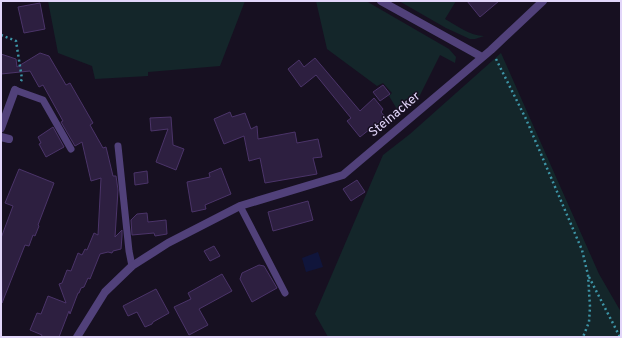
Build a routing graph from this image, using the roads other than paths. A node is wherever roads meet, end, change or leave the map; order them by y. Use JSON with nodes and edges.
{"nodes":[{"id":1,"x":381,"y":1,"type":"edge"},
{"id":2,"x":543,"y":1,"type":"edge"},
{"id":3,"x":482,"y":57,"type":"junction"},
{"id":4,"x":15,"y":90,"type":"joint"},
{"id":5,"x":1,"y":128,"type":"edge"},
{"id":6,"x":118,"y":146,"type":"dead end"},
{"id":7,"x":71,"y":149,"type":"dead end"},
{"id":8,"x":240,"y":206,"type":"junction"},
{"id":9,"x":132,"y":266,"type":"junction"},
{"id":10,"x":285,"y":293,"type":"dead end"},
{"id":11,"x":77,"y":337,"type":"edge"}],
"edges":[{"from":1,"to":3,"type":"street"},
{"from":2,"to":3,"type":"street","name":"Steinacker"},
{"from":3,"to":8,"type":"street","name":"Steinacker"},
{"from":4,"to":5,"type":"street"},
{"from":4,"to":7,"type":"lane"},
{"from":6,"to":9,"type":"lane"},
{"from":8,"to":9,"type":"street","name":"Steinacker"},
{"from":8,"to":10,"type":"lane"},
{"from":9,"to":11,"type":"street","name":"Steinacker"}]}
